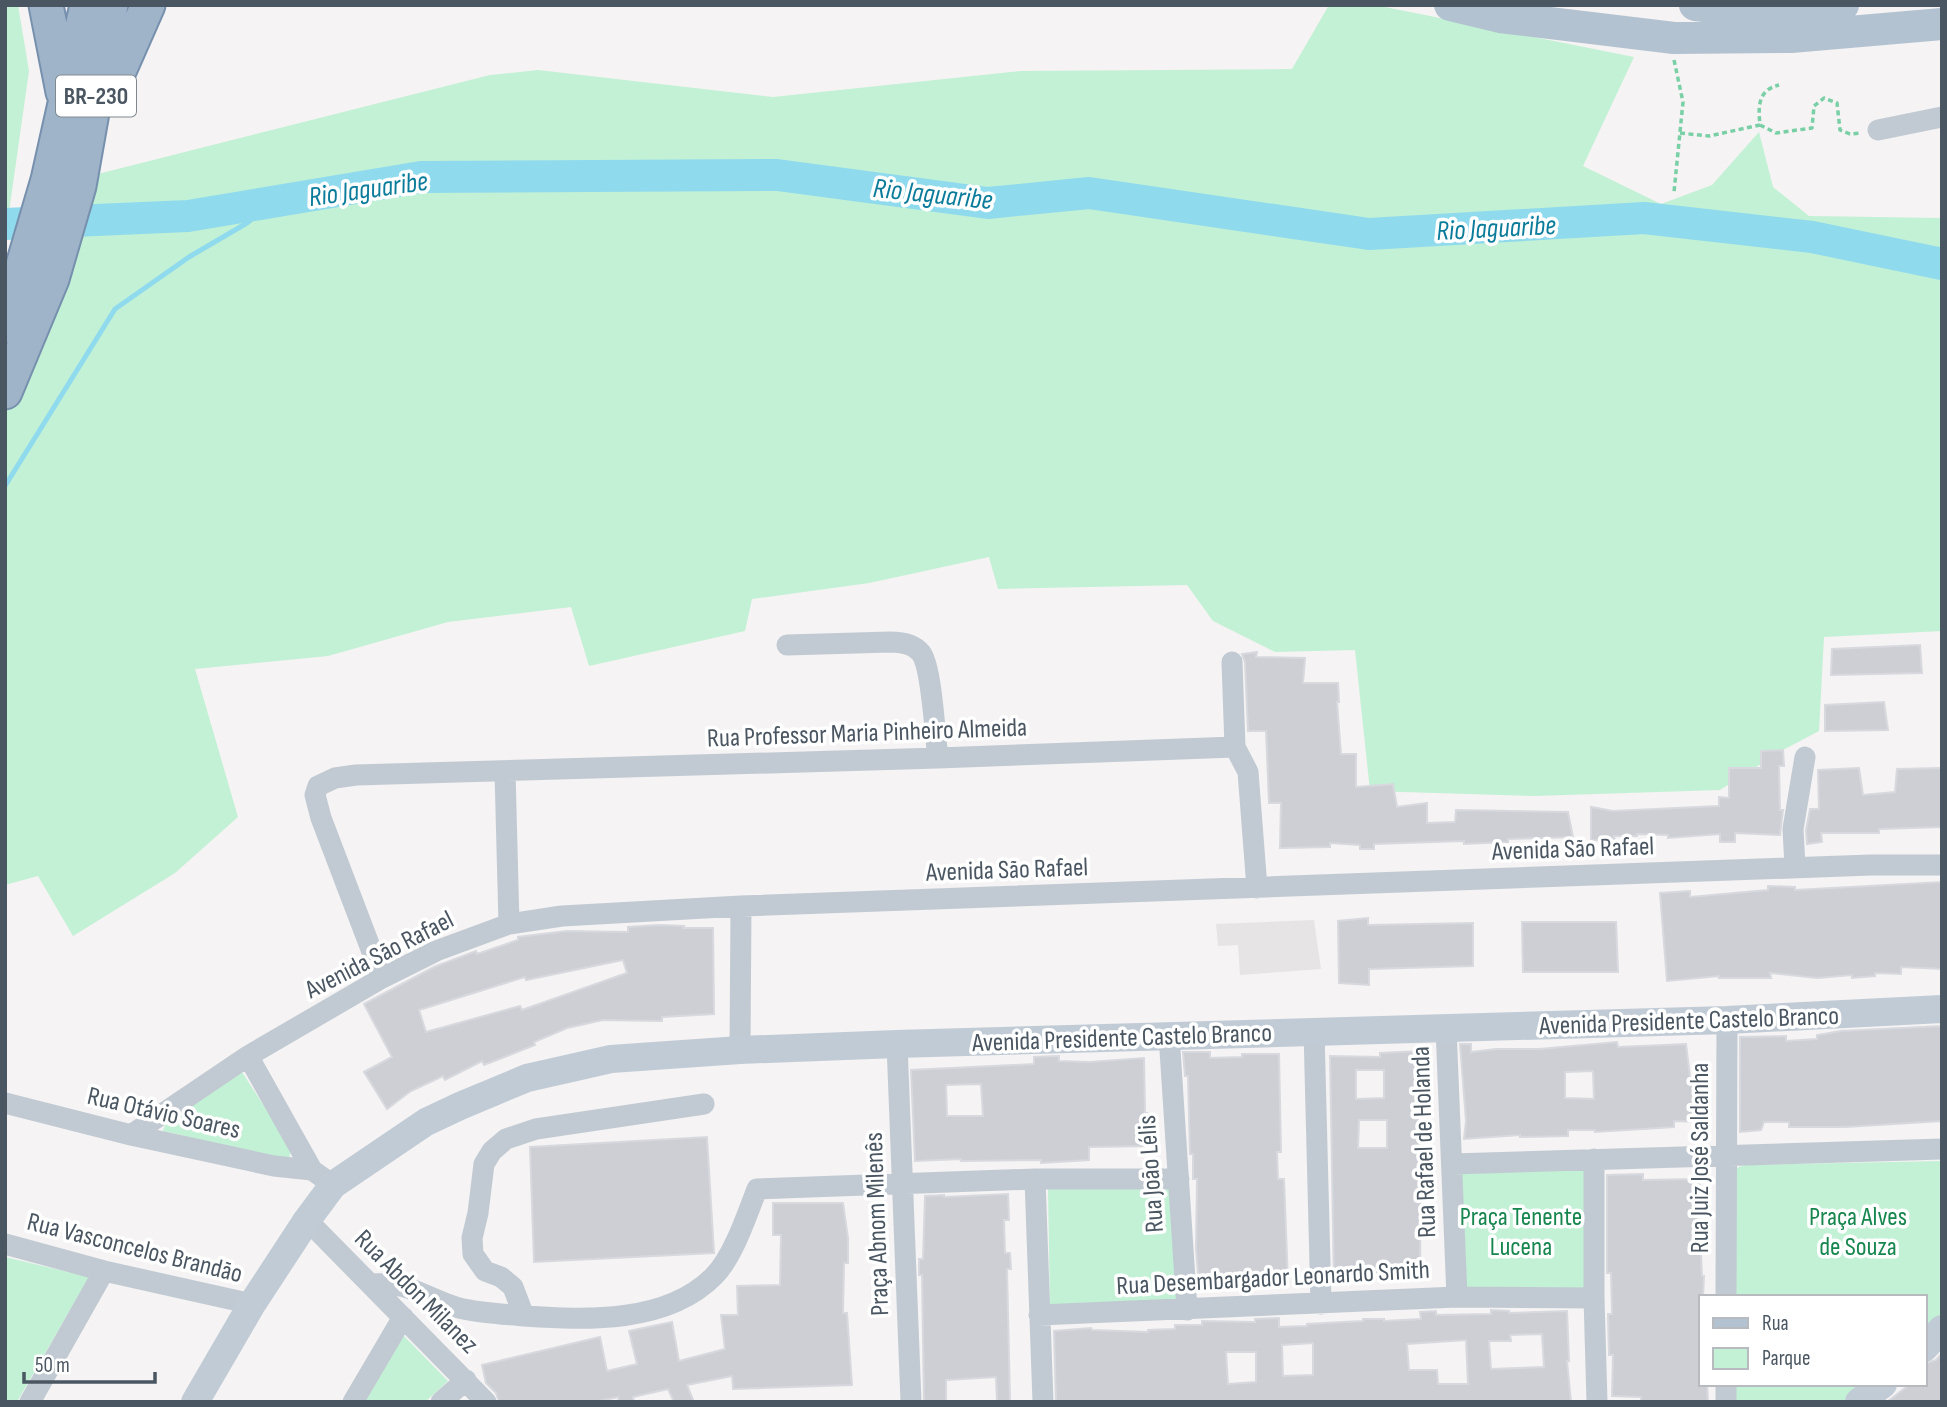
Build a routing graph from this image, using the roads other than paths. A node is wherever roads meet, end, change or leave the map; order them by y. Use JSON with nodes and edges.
{"nodes":[{"id":1,"x":46,"y":5,"type":"edge"},
{"id":2,"x":88,"y":5,"type":"edge"},
{"id":3,"x":111,"y":5,"type":"edge"},
{"id":4,"x":148,"y":5,"type":"edge"},
{"id":5,"x":1450,"y":5,"type":"edge"},
{"id":6,"x":1567,"y":5,"type":"edge"},
{"id":7,"x":1695,"y":5,"type":"edge"},
{"id":8,"x":1843,"y":5,"type":"edge"},
{"id":9,"x":1500,"y":17,"type":"junction"},
{"id":10,"x":1942,"y":24,"type":"edge"},
{"id":11,"x":65,"y":106,"type":"junction"},
{"id":12,"x":1942,"y":117,"type":"edge"},
{"id":13,"x":1878,"y":130,"type":"road end"},
{"id":14,"x":87,"y":150,"type":"junction"},
{"id":15,"x":63,"y":183,"type":"junction"},
{"id":16,"x":37,"y":275,"type":"junction"},
{"id":17,"x":5,"y":326,"type":"edge"},
{"id":18,"x":5,"y":392,"type":"edge"},
{"id":19,"x":788,"y":645,"type":"dead end"},
{"id":20,"x":1231,"y":662,"type":"dead end"},
{"id":21,"x":1235,"y":747,"type":"junction"},
{"id":22,"x":1805,"y":757,"type":"dead end"},
{"id":23,"x":938,"y":758,"type":"junction"},
{"id":24,"x":505,"y":772,"type":"junction"},
{"id":25,"x":1942,"y":865,"type":"edge"},
{"id":26,"x":1795,"y":867,"type":"junction"},
{"id":27,"x":1257,"y":888,"type":"junction"},
{"id":28,"x":741,"y":906,"type":"junction"},
{"id":29,"x":509,"y":924,"type":"junction"},
{"id":30,"x":382,"y":978,"type":"junction"},
{"id":31,"x":1942,"y":1009,"type":"edge"},
{"id":32,"x":1727,"y":1020,"type":"junction"},
{"id":33,"x":1446,"y":1028,"type":"junction"},
{"id":34,"x":1314,"y":1031,"type":"junction"},
{"id":35,"x":1169,"y":1035,"type":"junction"},
{"id":36,"x":897,"y":1044,"type":"junction"},
{"id":37,"x":740,"y":1050,"type":"junction"},
{"id":38,"x":248,"y":1056,"type":"junction"},
{"id":39,"x":5,"y":1103,"type":"edge"},
{"id":40,"x":704,"y":1104,"type":"dead end"},
{"id":41,"x":131,"y":1135,"type":"junction"},
{"id":42,"x":1942,"y":1149,"type":"edge"},
{"id":43,"x":1726,"y":1156,"type":"junction"},
{"id":44,"x":1594,"y":1159,"type":"junction"},
{"id":45,"x":1452,"y":1164,"type":"junction"},
{"id":46,"x":323,"y":1178,"type":"junction"},
{"id":47,"x":1179,"y":1179,"type":"junction"},
{"id":48,"x":1035,"y":1180,"type":"junction"},
{"id":49,"x":903,"y":1184,"type":"junction"},
{"id":50,"x":307,"y":1220,"type":"junction"},
{"id":51,"x":5,"y":1244,"type":"edge"},
{"id":52,"x":104,"y":1271,"type":"junction"},
{"id":53,"x":371,"y":1284,"type":"junction"},
{"id":54,"x":1726,"y":1295,"type":"edge"},
{"id":55,"x":1457,"y":1297,"type":"junction"},
{"id":56,"x":1594,"y":1298,"type":"junction"},
{"id":57,"x":252,"y":1304,"type":"junction"},
{"id":58,"x":1321,"y":1304,"type":"junction"},
{"id":59,"x":1187,"y":1310,"type":"junction"},
{"id":60,"x":1039,"y":1315,"type":"junction"},
{"id":61,"x":524,"y":1316,"type":"junction"},
{"id":62,"x":403,"y":1317,"type":"junction"},
{"id":63,"x":1942,"y":1329,"type":"edge"},
{"id":64,"x":1926,"y":1346,"type":"edge"},
{"id":65,"x":466,"y":1380,"type":"junction"},
{"id":66,"x":1880,"y":1386,"type":"edge"},
{"id":67,"x":30,"y":1402,"type":"edge"},
{"id":68,"x":195,"y":1402,"type":"edge"},
{"id":69,"x":353,"y":1402,"type":"edge"},
{"id":70,"x":441,"y":1402,"type":"edge"},
{"id":71,"x":486,"y":1402,"type":"edge"},
{"id":72,"x":911,"y":1402,"type":"edge"},
{"id":73,"x":1043,"y":1402,"type":"edge"},
{"id":74,"x":1597,"y":1402,"type":"edge"},
{"id":75,"x":1859,"y":1402,"type":"edge"}],
"edges":[{"from":1,"to":11,"type":"highway"},
{"from":2,"to":11,"type":"highway","number":"BR-230"},
{"from":3,"to":14,"type":"highway","number":"BR-230"},
{"from":4,"to":14,"type":"highway"},
{"from":5,"to":9,"type":"main road"},
{"from":6,"to":9,"type":"main road"},
{"from":7,"to":8,"type":"main road"},
{"from":9,"to":10,"type":"main road"},
{"from":11,"to":15,"type":"highway","number":"BR-230"},
{"from":12,"to":13,"type":"street"},
{"from":14,"to":15,"type":"highway","number":"BR-230"},
{"from":15,"to":16,"type":"highway","number":"BR-230"},
{"from":16,"to":17,"type":"highway","number":"BR-230"},
{"from":16,"to":18,"type":"highway","number":"BR-230"},
{"from":19,"to":23,"type":"street"},
{"from":20,"to":21,"type":"street"},
{"from":21,"to":23,"type":"street","name":"Rua Professor Maria Pinheiro Almeida"},
{"from":21,"to":27,"type":"street"},
{"from":22,"to":26,"type":"street"},
{"from":23,"to":24,"type":"street","name":"Rua Professor Maria Pinheiro Almeida"},
{"from":24,"to":29,"type":"street"},
{"from":24,"to":30,"type":"street","name":"Rua Professor Maria Pinheiro Almeida"},
{"from":25,"to":26,"type":"street","name":"Avenida São Rafael"},
{"from":26,"to":27,"type":"street","name":"Avenida São Rafael"},
{"from":27,"to":28,"type":"street","name":"Avenida São Rafael"},
{"from":28,"to":29,"type":"street","name":"Avenida São Rafael"},
{"from":28,"to":37,"type":"street"},
{"from":29,"to":30,"type":"street","name":"Avenida São Rafael"},
{"from":30,"to":38,"type":"street","name":"Avenida São Rafael"},
{"from":31,"to":32,"type":"main road","name":"Avenida Presidente Castelo Branco"},
{"from":32,"to":33,"type":"main road","name":"Avenida Presidente Castelo Branco"},
{"from":32,"to":43,"type":"street","name":"Rua Juiz José Saldanha"},
{"from":33,"to":34,"type":"main road","name":"Avenida Presidente Castelo Branco"},
{"from":33,"to":45,"type":"street","name":"Rua Rafael de Holanda"},
{"from":34,"to":35,"type":"main road","name":"Avenida Presidente Castelo Branco"},
{"from":34,"to":58,"type":"street"},
{"from":35,"to":36,"type":"main road","name":"Avenida Presidente Castelo Branco"},
{"from":35,"to":47,"type":"street","name":"Rua João Lélis"},
{"from":36,"to":37,"type":"main road","name":"Avenida Presidente Castelo Branco"},
{"from":36,"to":49,"type":"street","name":"Praça Abnom Milenês"},
{"from":37,"to":46,"type":"main road","name":"Avenida Presidente Castelo Branco"},
{"from":38,"to":41,"type":"street","name":"Avenida São Rafael"},
{"from":38,"to":46,"type":"street","name":"Rua Otávio Soares"},
{"from":39,"to":41,"type":"street","name":"Rua Otávio Soares"},
{"from":40,"to":61,"type":"street"},
{"from":41,"to":46,"type":"street","name":"Rua Otávio Soares"},
{"from":42,"to":43,"type":"street"},
{"from":43,"to":44,"type":"street"},
{"from":43,"to":54,"type":"street","name":"Rua Juiz José Saldanha"},
{"from":44,"to":45,"type":"street"},
{"from":44,"to":56,"type":"street"},
{"from":45,"to":55,"type":"street","name":"Rua Rafael de Holanda"},
{"from":46,"to":50,"type":"main road","name":"Avenida Presidente Castelo Branco"},
{"from":47,"to":48,"type":"street"},
{"from":47,"to":59,"type":"street","name":"Rua João Lélis"},
{"from":48,"to":49,"type":"street"},
{"from":48,"to":60,"type":"street"},
{"from":49,"to":61,"type":"street"},
{"from":49,"to":72,"type":"street","name":"Praça Abnom Milenês"},
{"from":50,"to":53,"type":"street","name":"Rua Abdon Milanez"},
{"from":50,"to":57,"type":"main road","name":"Avenida Presidente Castelo Branco"},
{"from":51,"to":52,"type":"street","name":"Rua Vasconcelos Brandão"},
{"from":52,"to":57,"type":"street","name":"Rua Vasconcelos Brandão"},
{"from":52,"to":67,"type":"street"},
{"from":53,"to":61,"type":"street"},
{"from":53,"to":62,"type":"street","name":"Rua Abdon Milanez"},
{"from":55,"to":56,"type":"street","name":"Rua Desembargador Leonardo Smith"},
{"from":55,"to":58,"type":"street","name":"Rua Desembargador Leonardo Smith"},
{"from":56,"to":74,"type":"street"},
{"from":57,"to":68,"type":"main road","name":"Avenida Presidente Castelo Branco"},
{"from":58,"to":59,"type":"street","name":"Rua Desembargador Leonardo Smith"},
{"from":59,"to":60,"type":"street","name":"Rua Desembargador Leonardo Smith"},
{"from":60,"to":73,"type":"street"},
{"from":62,"to":65,"type":"street","name":"Rua Abdon Milanez"},
{"from":62,"to":69,"type":"street"},
{"from":63,"to":64,"type":"main road"},
{"from":65,"to":70,"type":"street"},
{"from":65,"to":71,"type":"street","name":"Rua Abdon Milanez"},
{"from":66,"to":75,"type":"main road"}]}
